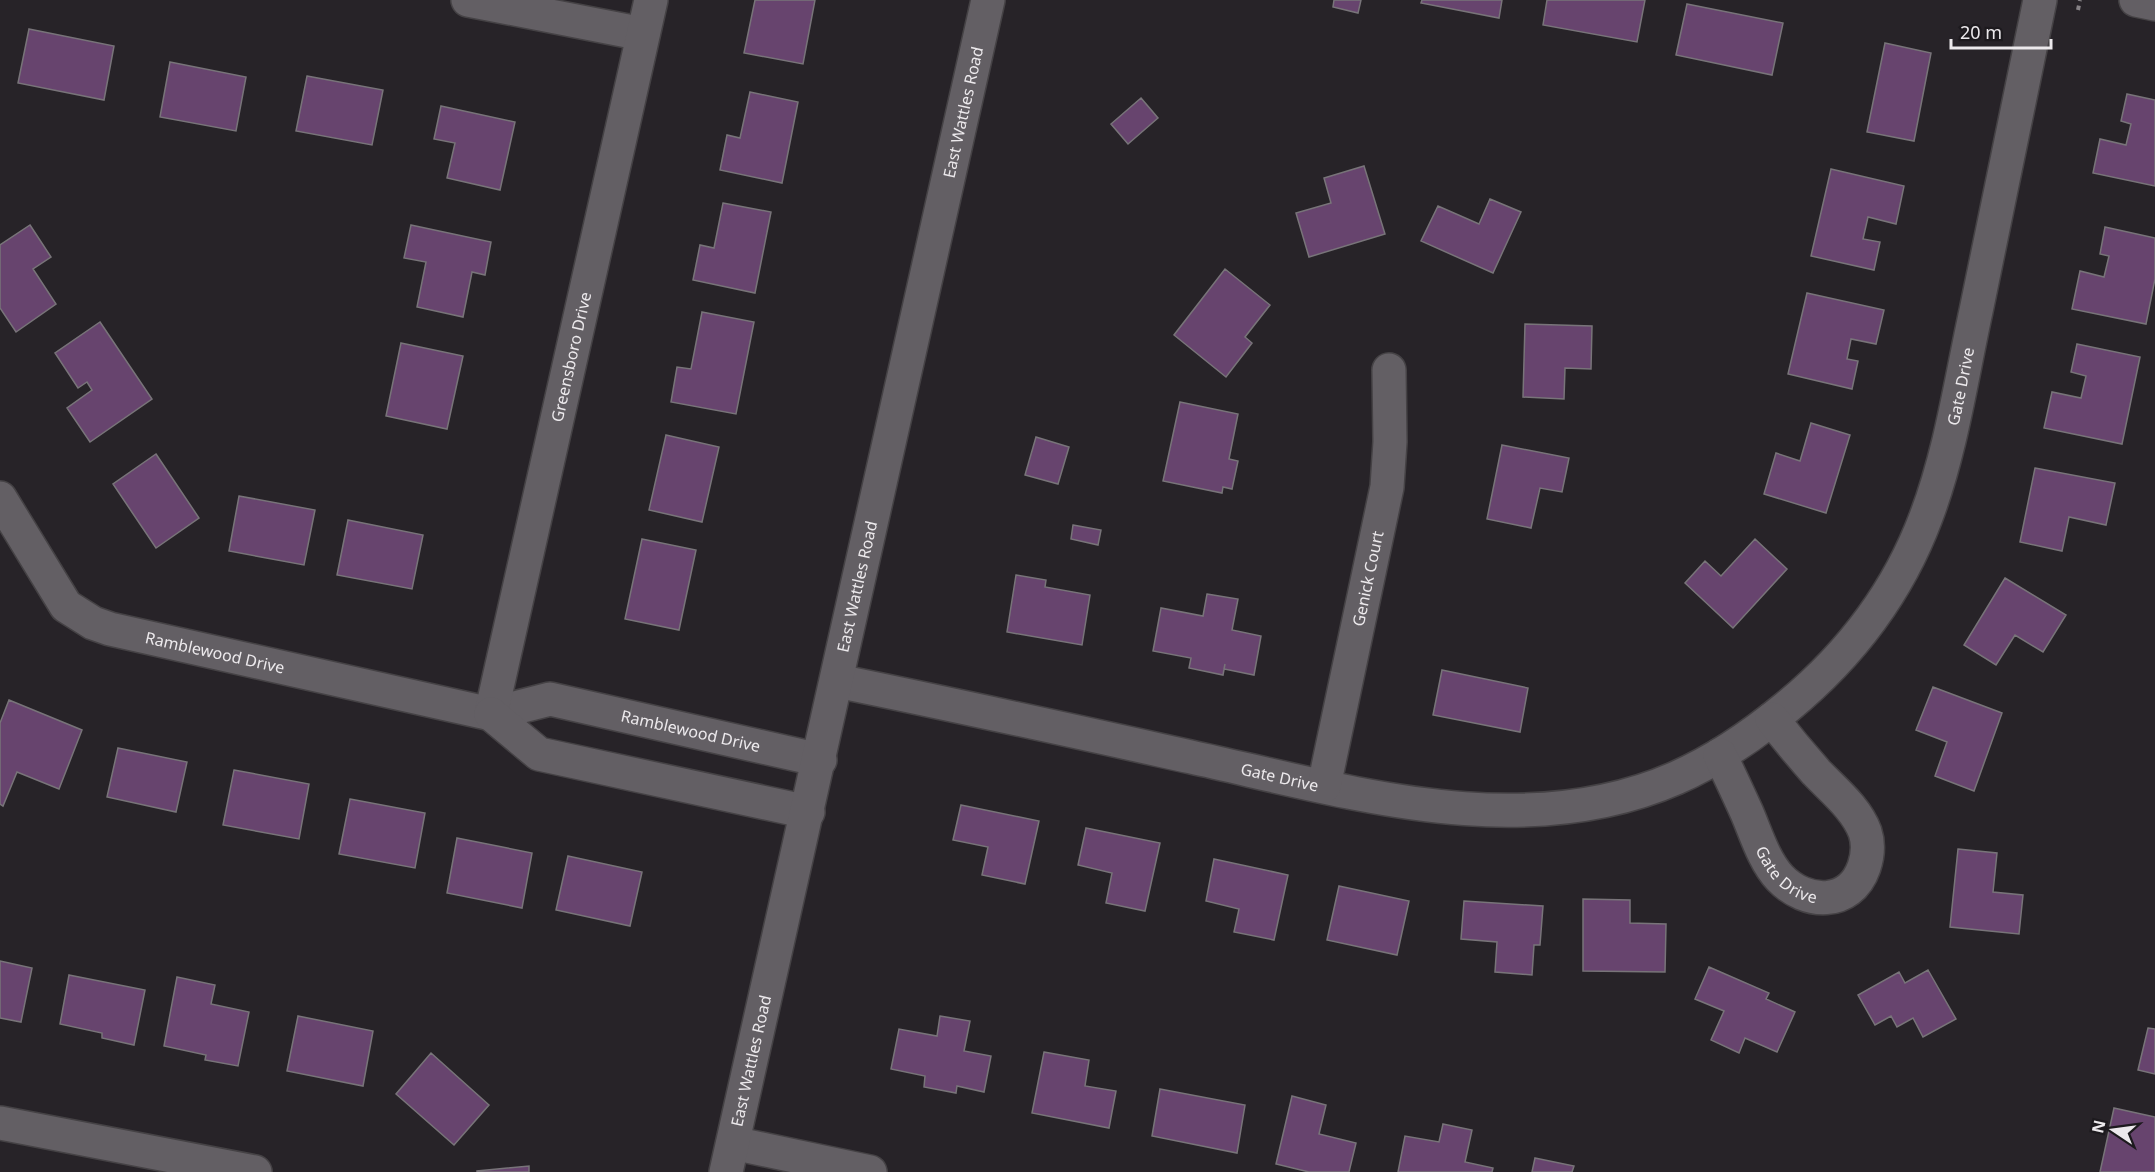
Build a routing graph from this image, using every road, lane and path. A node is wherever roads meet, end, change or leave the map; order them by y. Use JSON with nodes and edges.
{"nodes":[{"id":1,"x":468,"y":0,"type":"edge"},
{"id":2,"x":651,"y":0,"type":"edge"},
{"id":3,"x":988,"y":0,"type":"edge"},
{"id":4,"x":2040,"y":0,"type":"edge"},
{"id":5,"x":2080,"y":0,"type":"edge"},
{"id":6,"x":2136,"y":0,"type":"edge"},
{"id":7,"x":2155,"y":4,"type":"edge"},
{"id":8,"x":2078,"y":10,"type":"dead end"},
{"id":9,"x":643,"y":34,"type":"junction"},
{"id":10,"x":1389,"y":370,"type":"dead end"},
{"id":11,"x":0,"y":498,"type":"edge"},
{"id":12,"x":837,"y":681,"type":"junction"},
{"id":13,"x":491,"y":714,"type":"junction"},
{"id":14,"x":1772,"y":719,"type":"junction"},
{"id":15,"x":1720,"y":755,"type":"junction"},
{"id":16,"x":820,"y":760,"type":"junction"},
{"id":17,"x":1324,"y":786,"type":"junction"},
{"id":18,"x":808,"y":812,"type":"junction"},
{"id":19,"x":0,"y":1123,"type":"edge"},
{"id":20,"x":730,"y":1157,"type":"edge"},
{"id":21,"x":255,"y":1172,"type":"edge"},
{"id":22,"x":870,"y":1172,"type":"edge"}],
"edges":[{"from":1,"to":9,"type":"street"},
{"from":2,"to":9,"type":"street","name":"Greensboro Drive"},
{"from":3,"to":12,"type":"street","name":"East Wattles Road"},
{"from":4,"to":14,"type":"street","name":"Gate Drive"},
{"from":5,"to":8,"type":"path"},
{"from":6,"to":7,"type":"street"},
{"from":9,"to":13,"type":"street","name":"Greensboro Drive"},
{"from":10,"to":17,"type":"street","name":"Genick Court"},
{"from":11,"to":13,"type":"street","name":"Ramblewood Drive"},
{"from":12,"to":16,"type":"street","name":"East Wattles Road"},
{"from":12,"to":17,"type":"street","name":"Gate Drive"},
{"from":13,"to":16,"type":"street","name":"Ramblewood Drive"},
{"from":13,"to":18,"type":"street","name":"Ramblewood Drive"},
{"from":14,"to":15,"type":"street","name":"Gate Drive"},
{"from":14,"to":15,"type":"street","name":"Gate Drive"},
{"from":15,"to":17,"type":"street","name":"Gate Drive"},
{"from":16,"to":18,"type":"street","name":"East Wattles Road"},
{"from":18,"to":20,"type":"street","name":"East Wattles Road"},
{"from":19,"to":21,"type":"street"},
{"from":20,"to":22,"type":"street"}]}
